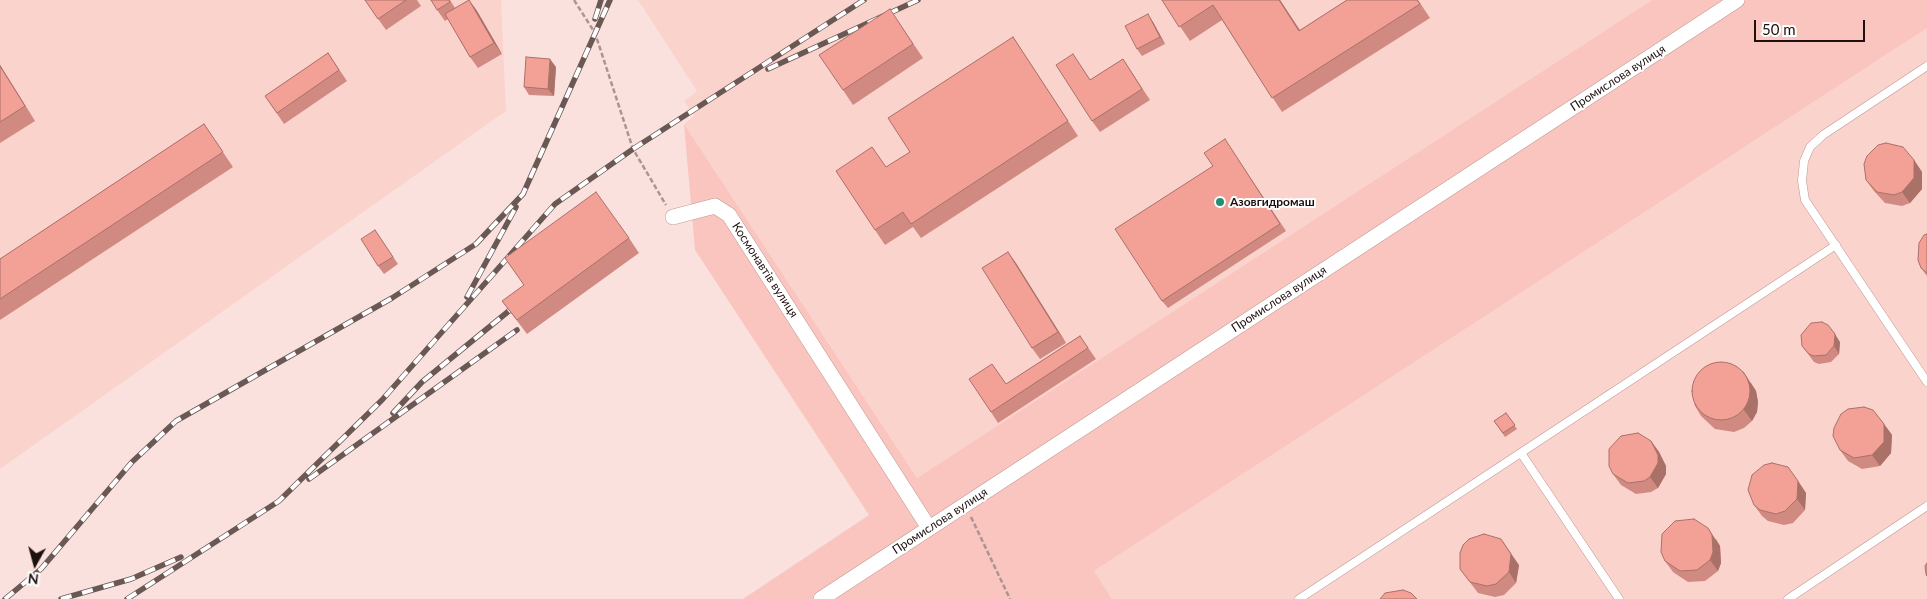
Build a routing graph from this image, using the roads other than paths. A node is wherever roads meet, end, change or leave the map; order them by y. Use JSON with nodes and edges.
{"nodes":[{"id":1,"x":1737,"y":0,"type":"edge"},
{"id":2,"x":1927,"y":66,"type":"edge"},
{"id":3,"x":673,"y":217,"type":"road end"},
{"id":4,"x":1836,"y":245,"type":"junction"},
{"id":5,"x":1927,"y":382,"type":"edge"},
{"id":6,"x":1521,"y":453,"type":"junction"},
{"id":7,"x":1927,"y":506,"type":"edge"},
{"id":8,"x":929,"y":528,"type":"junction"},
{"id":9,"x":827,"y":597,"type":"edge"},
{"id":10,"x":1299,"y":599,"type":"edge"},
{"id":11,"x":1619,"y":599,"type":"edge"},
{"id":12,"x":1788,"y":599,"type":"edge"}],
"edges":[{"from":1,"to":8,"type":"street","name":"Промислова вулиця"},
{"from":2,"to":4,"type":"lane"},
{"from":3,"to":8,"type":"street","name":"Космонавтів вулиця"},
{"from":4,"to":5,"type":"lane"},
{"from":4,"to":6,"type":"lane"},
{"from":6,"to":10,"type":"lane"},
{"from":6,"to":11,"type":"lane"},
{"from":7,"to":12,"type":"lane"},
{"from":8,"to":9,"type":"street","name":"Промислова вулиця"}]}
